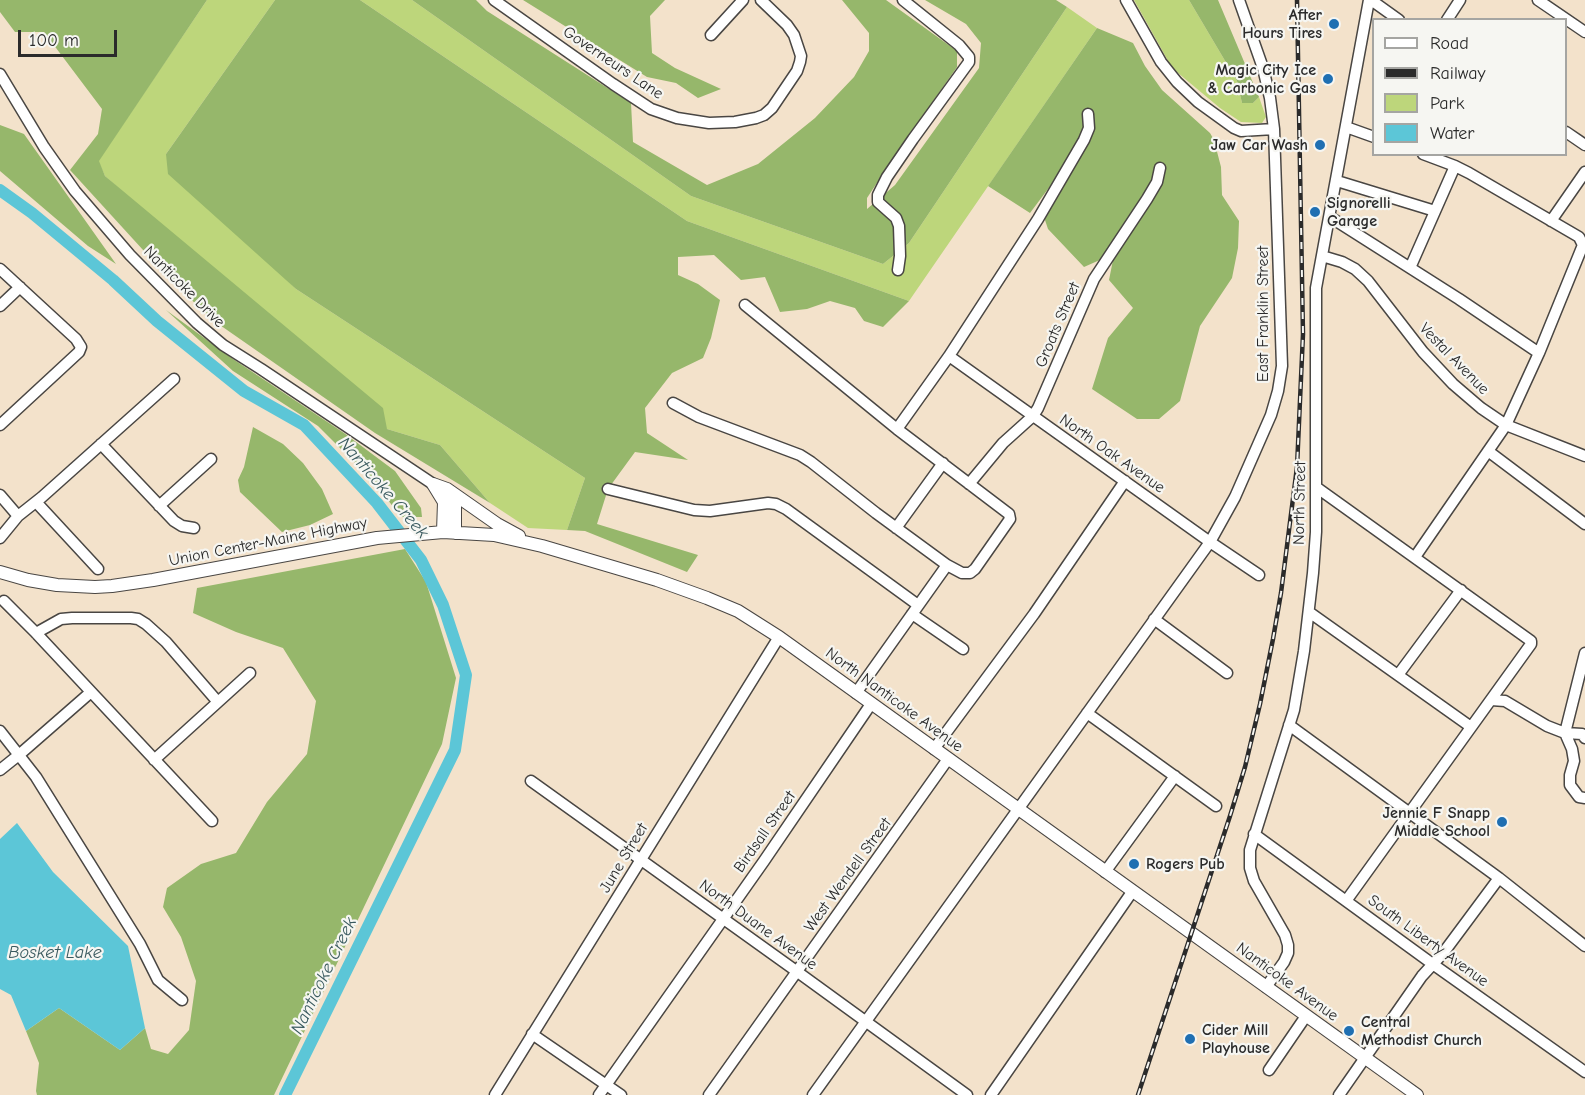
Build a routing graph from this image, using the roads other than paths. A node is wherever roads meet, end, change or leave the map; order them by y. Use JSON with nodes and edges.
{"nodes":[{"id":1,"x":494,"y":0,"type":"edge"},
{"id":2,"x":743,"y":0,"type":"edge"},
{"id":3,"x":761,"y":0,"type":"edge"},
{"id":4,"x":903,"y":0,"type":"edge"},
{"id":5,"x":1126,"y":0,"type":"edge"},
{"id":6,"x":1239,"y":0,"type":"edge"},
{"id":7,"x":1370,"y":0,"type":"edge"},
{"id":8,"x":1460,"y":0,"type":"edge"},
{"id":9,"x":1538,"y":0,"type":"edge"},
{"id":10,"x":1396,"y":18,"type":"edge"},
{"id":11,"x":1448,"y":18,"type":"edge"},
{"id":12,"x":1564,"y":18,"type":"edge"},
{"id":13,"x":1567,"y":20,"type":"edge"},
{"id":14,"x":1585,"y":32,"type":"edge"},
{"id":15,"x":711,"y":35,"type":"dead end"},
{"id":16,"x":0,"y":74,"type":"edge"},
{"id":17,"x":1088,"y":114,"type":"dead end"},
{"id":18,"x":1346,"y":127,"type":"junction"},
{"id":19,"x":1274,"y":129,"type":"junction"},
{"id":20,"x":1567,"y":133,"type":"edge"},
{"id":21,"x":1372,"y":136,"type":"edge"},
{"id":22,"x":1585,"y":145,"type":"edge"},
{"id":23,"x":1428,"y":156,"type":"edge"},
{"id":24,"x":1455,"y":166,"type":"junction"},
{"id":25,"x":1160,"y":168,"type":"dead end"},
{"id":26,"x":1585,"y":172,"type":"edge"},
{"id":27,"x":1336,"y":181,"type":"junction"},
{"id":28,"x":1435,"y":211,"type":"junction"},
{"id":29,"x":1330,"y":216,"type":"junction"},
{"id":30,"x":1551,"y":221,"type":"junction"},
{"id":31,"x":1322,"y":256,"type":"junction"},
{"id":32,"x":1410,"y":268,"type":"junction"},
{"id":33,"x":0,"y":269,"type":"edge"},
{"id":34,"x":898,"y":270,"type":"dead end"},
{"id":35,"x":20,"y":288,"type":"junction"},
{"id":36,"x":744,"y":305,"type":"dead end"},
{"id":37,"x":0,"y":306,"type":"edge"},
{"id":38,"x":1539,"y":352,"type":"junction"},
{"id":39,"x":949,"y":356,"type":"junction"},
{"id":40,"x":174,"y":379,"type":"dead end"},
{"id":41,"x":673,"y":402,"type":"dead end"},
{"id":42,"x":1033,"y":416,"type":"junction"},
{"id":43,"x":0,"y":425,"type":"edge"},
{"id":44,"x":1506,"y":425,"type":"junction"},
{"id":45,"x":897,"y":429,"type":"junction"},
{"id":46,"x":101,"y":444,"type":"junction"},
{"id":47,"x":1488,"y":451,"type":"junction"},
{"id":48,"x":1585,"y":456,"type":"edge"},
{"id":49,"x":211,"y":459,"type":"dead end"},
{"id":50,"x":943,"y":463,"type":"junction"},
{"id":51,"x":1125,"y":481,"type":"junction"},
{"id":52,"x":433,"y":484,"type":"junction"},
{"id":53,"x":969,"y":484,"type":"junction"},
{"id":54,"x":1316,"y":488,"type":"junction"},
{"id":55,"x":447,"y":489,"type":"junction"},
{"id":56,"x":608,"y":489,"type":"dead end"},
{"id":57,"x":0,"y":495,"type":"edge"},
{"id":58,"x":36,"y":502,"type":"junction"},
{"id":59,"x":159,"y":506,"type":"junction"},
{"id":60,"x":18,"y":516,"type":"junction"},
{"id":61,"x":1585,"y":524,"type":"edge"},
{"id":62,"x":194,"y":528,"type":"dead end"},
{"id":63,"x":896,"y":528,"type":"junction"},
{"id":64,"x":449,"y":532,"type":"junction"},
{"id":65,"x":0,"y":538,"type":"edge"},
{"id":66,"x":1210,"y":542,"type":"junction"},
{"id":67,"x":542,"y":546,"type":"junction"},
{"id":68,"x":1415,"y":557,"type":"junction"},
{"id":69,"x":947,"y":565,"type":"junction"},
{"id":70,"x":98,"y":569,"type":"dead end"},
{"id":71,"x":0,"y":572,"type":"edge"},
{"id":72,"x":1259,"y":575,"type":"dead end"},
{"id":73,"x":1461,"y":590,"type":"junction"},
{"id":74,"x":4,"y":601,"type":"dead end"},
{"id":75,"x":915,"y":609,"type":"junction"},
{"id":76,"x":1309,"y":612,"type":"junction"},
{"id":77,"x":1154,"y":619,"type":"junction"},
{"id":78,"x":36,"y":633,"type":"junction"},
{"id":79,"x":779,"y":637,"type":"junction"},
{"id":80,"x":963,"y":649,"type":"dead end"},
{"id":81,"x":1585,"y":653,"type":"edge"},
{"id":82,"x":250,"y":673,"type":"dead end"},
{"id":83,"x":1227,"y":673,"type":"dead end"},
{"id":84,"x":1398,"y":675,"type":"junction"},
{"id":85,"x":91,"y":692,"type":"junction"},
{"id":86,"x":856,"y":693,"type":"junction"},
{"id":87,"x":1491,"y":700,"type":"junction"},
{"id":88,"x":217,"y":701,"type":"junction"},
{"id":89,"x":871,"y":704,"type":"junction"},
{"id":90,"x":1087,"y":713,"type":"junction"},
{"id":91,"x":1289,"y":725,"type":"junction"},
{"id":92,"x":1471,"y":727,"type":"junction"},
{"id":93,"x":0,"y":732,"type":"edge"},
{"id":94,"x":1565,"y":733,"type":"junction"},
{"id":95,"x":1585,"y":738,"type":"edge"},
{"id":96,"x":934,"y":749,"type":"junction"},
{"id":97,"x":20,"y":754,"type":"junction"},
{"id":98,"x":948,"y":759,"type":"junction"},
{"id":99,"x":154,"y":760,"type":"junction"},
{"id":100,"x":0,"y":770,"type":"edge"},
{"id":101,"x":1175,"y":776,"type":"junction"},
{"id":102,"x":531,"y":781,"type":"dead end"},
{"id":103,"x":1585,"y":798,"type":"edge"},
{"id":104,"x":1216,"y":806,"type":"dead end"},
{"id":105,"x":1018,"y":809,"type":"junction"},
{"id":106,"x":1410,"y":813,"type":"junction"},
{"id":107,"x":212,"y":822,"type":"dead end"},
{"id":108,"x":1254,"y":834,"type":"junction"},
{"id":109,"x":640,"y":859,"type":"junction"},
{"id":110,"x":1105,"y":872,"type":"junction"},
{"id":111,"x":1499,"y":878,"type":"junction"},
{"id":112,"x":1132,"y":892,"type":"junction"},
{"id":113,"x":1346,"y":901,"type":"junction"},
{"id":114,"x":723,"y":918,"type":"junction"},
{"id":115,"x":1197,"y":937,"type":"joint"},
{"id":116,"x":1585,"y":946,"type":"edge"},
{"id":117,"x":1434,"y":965,"type":"junction"},
{"id":118,"x":797,"y":971,"type":"junction"},
{"id":119,"x":1266,"y":987,"type":"junction"},
{"id":120,"x":182,"y":1000,"type":"dead end"},
{"id":121,"x":1306,"y":1016,"type":"junction"},
{"id":122,"x":866,"y":1021,"type":"junction"},
{"id":123,"x":532,"y":1034,"type":"junction"},
{"id":124,"x":1364,"y":1058,"type":"junction"},
{"id":125,"x":1269,"y":1070,"type":"dead end"},
{"id":126,"x":1585,"y":1072,"type":"edge"},
{"id":127,"x":606,"y":1084,"type":"junction"},
{"id":128,"x":495,"y":1095,"type":"edge"},
{"id":129,"x":599,"y":1095,"type":"edge"},
{"id":130,"x":621,"y":1095,"type":"edge"},
{"id":131,"x":709,"y":1095,"type":"edge"},
{"id":132,"x":813,"y":1095,"type":"edge"},
{"id":133,"x":967,"y":1095,"type":"edge"},
{"id":134,"x":991,"y":1095,"type":"edge"},
{"id":135,"x":1339,"y":1095,"type":"edge"},
{"id":136,"x":1417,"y":1095,"type":"edge"}],
"edges":[{"from":1,"to":3,"type":"street","name":"Governeurs Lane"},
{"from":2,"to":15,"type":"street"},
{"from":4,"to":34,"type":"street"},
{"from":5,"to":19,"type":"street"},
{"from":6,"to":19,"type":"street","name":"East Franklin Street"},
{"from":7,"to":10,"type":"street"},
{"from":7,"to":18,"type":"street","name":"North Street"},
{"from":8,"to":11,"type":"street"},
{"from":9,"to":12,"type":"street"},
{"from":13,"to":14,"type":"street"},
{"from":16,"to":52,"type":"street","name":"Nanticoke Drive"},
{"from":17,"to":39,"type":"street"},
{"from":18,"to":21,"type":"street"},
{"from":18,"to":27,"type":"street","name":"North Street"},
{"from":19,"to":66,"type":"street","name":"East Franklin Street"},
{"from":20,"to":22,"type":"street"},
{"from":23,"to":24,"type":"street"},
{"from":24,"to":28,"type":"street"},
{"from":24,"to":30,"type":"street"},
{"from":25,"to":42,"type":"street","name":"Groats Street"},
{"from":26,"to":30,"type":"street"},
{"from":27,"to":28,"type":"street"},
{"from":27,"to":29,"type":"street","name":"North Street"},
{"from":28,"to":32,"type":"street"},
{"from":29,"to":31,"type":"street","name":"North Street"},
{"from":29,"to":32,"type":"street"},
{"from":30,"to":38,"type":"street"},
{"from":31,"to":44,"type":"street","name":"Vestal Avenue"},
{"from":31,"to":54,"type":"street","name":"North Street"},
{"from":32,"to":38,"type":"street"},
{"from":33,"to":35,"type":"street"},
{"from":35,"to":37,"type":"street"},
{"from":35,"to":43,"type":"street"},
{"from":36,"to":45,"type":"street"},
{"from":38,"to":44,"type":"street"},
{"from":39,"to":42,"type":"street","name":"North Oak Avenue"},
{"from":39,"to":45,"type":"street"},
{"from":40,"to":46,"type":"street"},
{"from":41,"to":63,"type":"street"},
{"from":42,"to":51,"type":"street","name":"North Oak Avenue"},
{"from":42,"to":53,"type":"street","name":"Groats Street"},
{"from":44,"to":47,"type":"street"},
{"from":44,"to":48,"type":"street","name":"Vestal Avenue"},
{"from":45,"to":50,"type":"street"},
{"from":46,"to":58,"type":"street"},
{"from":46,"to":59,"type":"street"},
{"from":47,"to":61,"type":"street"},
{"from":47,"to":68,"type":"street"},
{"from":49,"to":59,"type":"street"},
{"from":50,"to":53,"type":"street"},
{"from":50,"to":63,"type":"street"},
{"from":51,"to":66,"type":"street","name":"North Oak Avenue"},
{"from":51,"to":96,"type":"street"},
{"from":52,"to":55,"type":"main road"},
{"from":52,"to":64,"type":"main road"},
{"from":53,"to":69,"type":"street"},
{"from":54,"to":68,"type":"street"},
{"from":54,"to":76,"type":"street","name":"North Street"},
{"from":55,"to":64,"type":"main road"},
{"from":55,"to":67,"type":"main road"},
{"from":56,"to":75,"type":"street"},
{"from":57,"to":60,"type":"street"},
{"from":58,"to":60,"type":"street"},
{"from":58,"to":70,"type":"street"},
{"from":59,"to":62,"type":"street"},
{"from":60,"to":65,"type":"street"},
{"from":63,"to":69,"type":"street"},
{"from":64,"to":67,"type":"main road","name":"Union Center-Maine Highway"},
{"from":64,"to":71,"type":"main road","name":"Union Center-Maine Highway"},
{"from":66,"to":72,"type":"street","name":"North Oak Avenue"},
{"from":66,"to":77,"type":"street","name":"East Franklin Street"},
{"from":67,"to":79,"type":"main road","name":"North Nanticoke Avenue"},
{"from":68,"to":73,"type":"street"},
{"from":69,"to":75,"type":"street"},
{"from":73,"to":84,"type":"street"},
{"from":73,"to":87,"type":"street"},
{"from":74,"to":78,"type":"street"},
{"from":75,"to":80,"type":"street"},
{"from":75,"to":86,"type":"street"},
{"from":76,"to":84,"type":"street"},
{"from":76,"to":91,"type":"street","name":"North Street"},
{"from":77,"to":83,"type":"street"},
{"from":77,"to":90,"type":"street","name":"East Franklin Street"},
{"from":78,"to":85,"type":"street"},
{"from":78,"to":88,"type":"street"},
{"from":79,"to":86,"type":"main road","name":"North Nanticoke Avenue"},
{"from":79,"to":109,"type":"street","name":"June Street"},
{"from":81,"to":94,"type":"street"},
{"from":82,"to":88,"type":"street"},
{"from":84,"to":92,"type":"street"},
{"from":85,"to":97,"type":"street"},
{"from":85,"to":99,"type":"street"},
{"from":86,"to":89,"type":"main road","name":"North Nanticoke Avenue"},
{"from":87,"to":92,"type":"street"},
{"from":87,"to":94,"type":"street"},
{"from":88,"to":99,"type":"street"},
{"from":89,"to":96,"type":"main road","name":"North Nanticoke Avenue"},
{"from":89,"to":114,"type":"street","name":"Birdsall Street"},
{"from":90,"to":101,"type":"street"},
{"from":90,"to":105,"type":"street","name":"East Franklin Street"},
{"from":91,"to":106,"type":"street"},
{"from":91,"to":108,"type":"street","name":"North Street"},
{"from":92,"to":106,"type":"street"},
{"from":93,"to":97,"type":"street"},
{"from":94,"to":95,"type":"street"},
{"from":94,"to":103,"type":"street"},
{"from":96,"to":98,"type":"main road","name":"North Nanticoke Avenue"},
{"from":97,"to":100,"type":"street"},
{"from":97,"to":120,"type":"street"},
{"from":98,"to":105,"type":"main road","name":"North Nanticoke Avenue"},
{"from":98,"to":118,"type":"street","name":"West Wendell Street"},
{"from":99,"to":107,"type":"street"},
{"from":101,"to":104,"type":"street"},
{"from":101,"to":110,"type":"street"},
{"from":102,"to":109,"type":"street","name":"North Duane Avenue"},
{"from":105,"to":110,"type":"main road","name":"North Nanticoke Avenue"},
{"from":105,"to":122,"type":"street","name":"East Franklin Street"},
{"from":106,"to":111,"type":"street"},
{"from":106,"to":113,"type":"street"},
{"from":108,"to":113,"type":"street","name":"South Liberty Avenue"},
{"from":108,"to":119,"type":"street","name":"North Street"},
{"from":109,"to":114,"type":"street","name":"North Duane Avenue"},
{"from":109,"to":123,"type":"street","name":"June Street"},
{"from":110,"to":112,"type":"main road","name":"North Nanticoke Avenue"},
{"from":111,"to":116,"type":"street"},
{"from":111,"to":117,"type":"street"},
{"from":112,"to":115,"type":"main road","name":"North Nanticoke Avenue"},
{"from":112,"to":134,"type":"street"},
{"from":113,"to":117,"type":"street","name":"South Liberty Avenue"},
{"from":114,"to":118,"type":"street","name":"North Duane Avenue"},
{"from":114,"to":127,"type":"street","name":"Birdsall Street"},
{"from":115,"to":119,"type":"main road","name":"Nanticoke Avenue"},
{"from":117,"to":124,"type":"street"},
{"from":117,"to":126,"type":"street","name":"South Liberty Avenue"},
{"from":118,"to":122,"type":"street","name":"North Duane Avenue"},
{"from":118,"to":131,"type":"street","name":"West Wendell Street"},
{"from":119,"to":121,"type":"main road","name":"Nanticoke Avenue"},
{"from":121,"to":124,"type":"main road","name":"Nanticoke Avenue"},
{"from":121,"to":125,"type":"street"},
{"from":122,"to":132,"type":"street","name":"East Franklin Street"},
{"from":122,"to":133,"type":"street","name":"North Duane Avenue"},
{"from":123,"to":127,"type":"street"},
{"from":123,"to":128,"type":"street","name":"June Street"},
{"from":124,"to":135,"type":"street"},
{"from":124,"to":136,"type":"main road","name":"Nanticoke Avenue"},
{"from":127,"to":129,"type":"street","name":"Birdsall Street"},
{"from":127,"to":130,"type":"street"}]}
